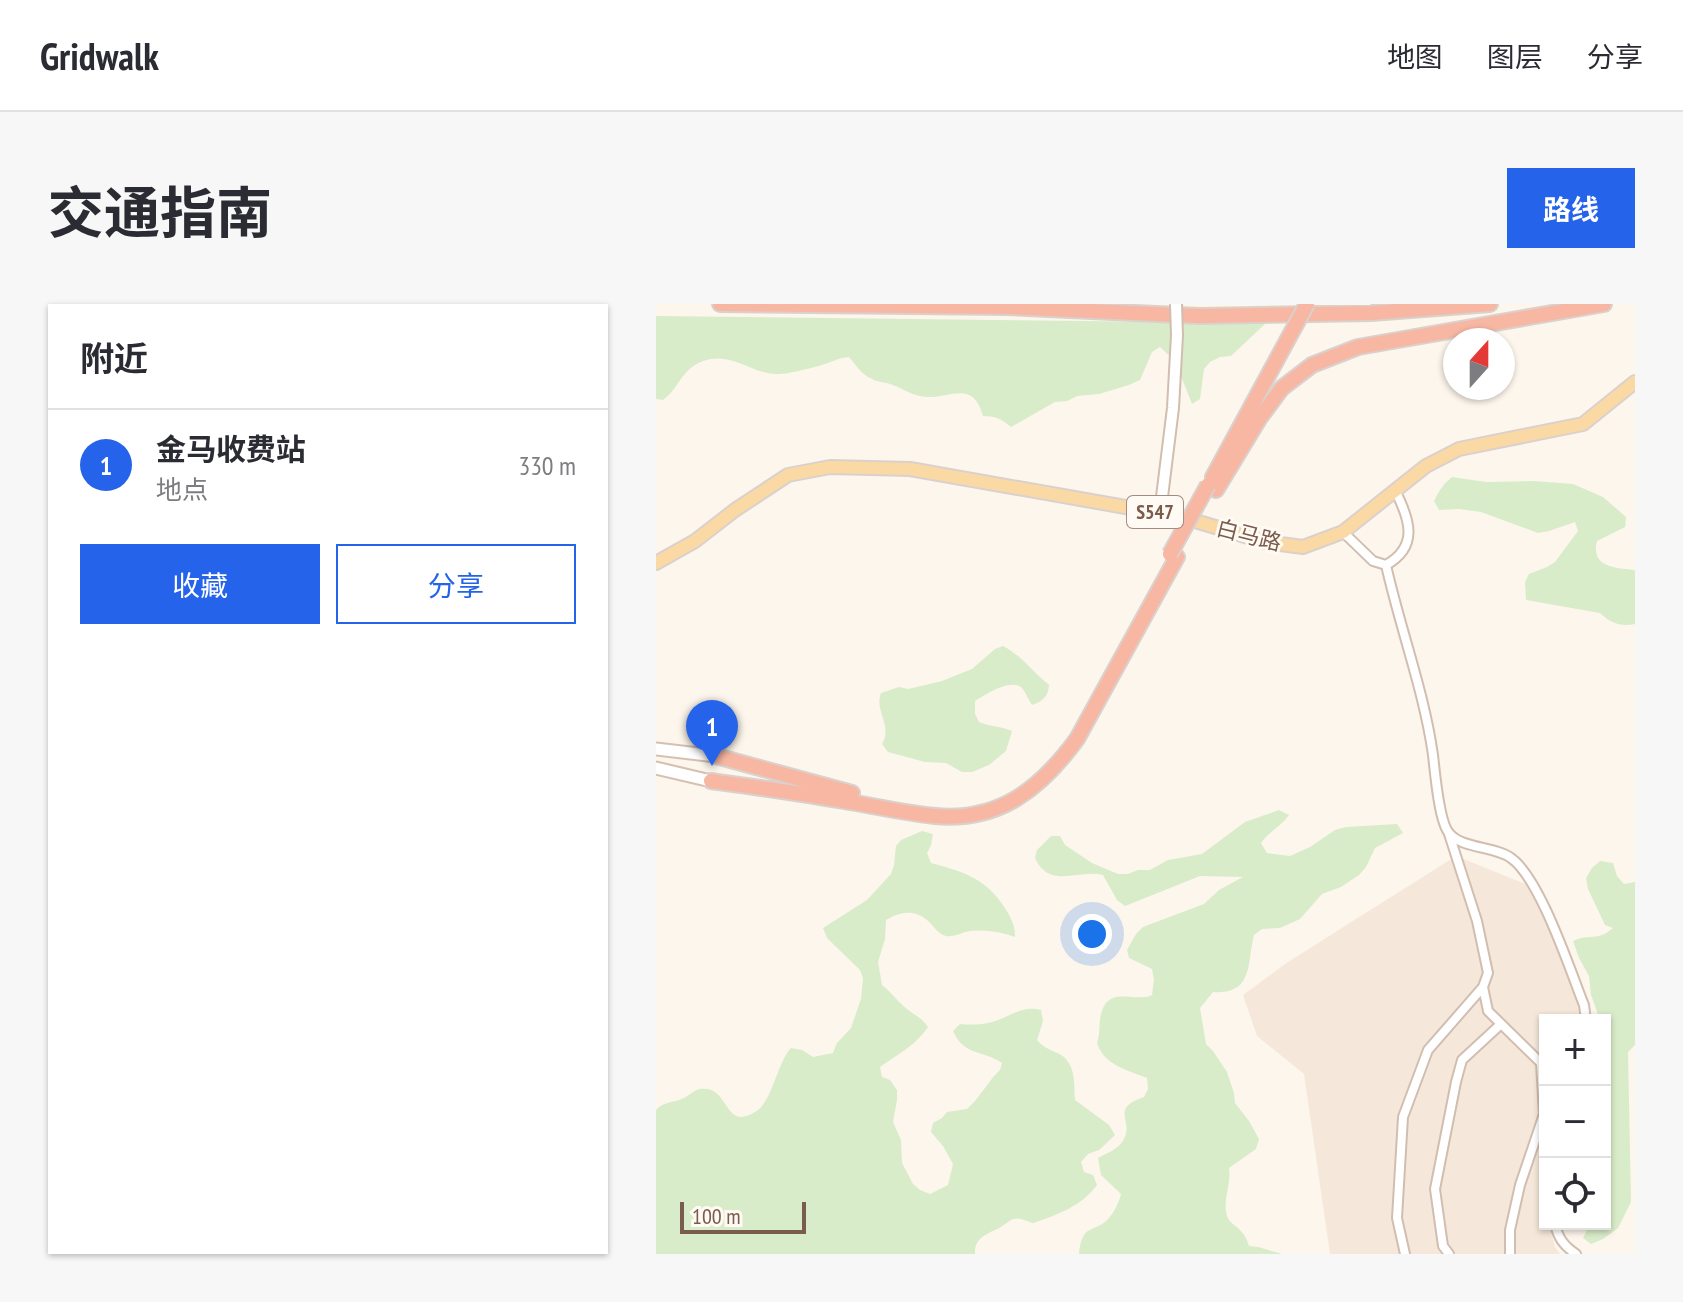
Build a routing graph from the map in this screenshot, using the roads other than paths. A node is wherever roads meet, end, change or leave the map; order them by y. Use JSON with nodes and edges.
{"nodes":[{"id":1,"x":720,"y":304,"type":"edge"},
{"id":2,"x":1176,"y":304,"type":"edge"},
{"id":3,"x":1307,"y":304,"type":"edge"},
{"id":4,"x":1490,"y":304,"type":"edge"},
{"id":5,"x":1604,"y":304,"type":"edge"},
{"id":6,"x":1635,"y":382,"type":"edge"},
{"id":7,"x":1212,"y":488,"type":"junction"},
{"id":8,"x":1395,"y":490,"type":"junction"},
{"id":9,"x":1160,"y":513,"type":"junction"},
{"id":10,"x":1343,"y":532,"type":"junction"},
{"id":11,"x":1174,"y":556,"type":"junction"},
{"id":12,"x":656,"y":563,"type":"edge"},
{"id":13,"x":1386,"y":565,"type":"junction"},
{"id":14,"x":656,"y":749,"type":"edge"},
{"id":15,"x":716,"y":756,"type":"joint"},
{"id":16,"x":656,"y":768,"type":"edge"},
{"id":17,"x":711,"y":781,"type":"joint"},
{"id":18,"x":1448,"y":833,"type":"junction"},
{"id":19,"x":1483,"y":987,"type":"junction"},
{"id":20,"x":1585,"y":1014,"type":"edge"},
{"id":21,"x":1501,"y":1024,"type":"junction"},
{"id":22,"x":1556,"y":1230,"type":"edge"},
{"id":23,"x":1565,"y":1251,"type":"edge"},
{"id":24,"x":1405,"y":1254,"type":"edge"},
{"id":25,"x":1449,"y":1254,"type":"edge"},
{"id":26,"x":1510,"y":1254,"type":"edge"},
{"id":27,"x":1576,"y":1254,"type":"edge"}],
"edges":[{"from":1,"to":4,"type":"highway"},
{"from":2,"to":9,"type":"street","bridge":true},
{"from":3,"to":7,"type":"highway","bridge":true},
{"from":5,"to":7,"type":"highway"},
{"from":6,"to":8,"type":"main road","name":"白马路","number":"S547"},
{"from":7,"to":11,"type":"highway","bridge":true},
{"from":8,"to":10,"type":"main road","name":"白马路","number":"S547"},
{"from":8,"to":13,"type":"street"},
{"from":9,"to":10,"type":"main road","name":"白马路","number":"S547"},
{"from":9,"to":12,"type":"main road","name":"白马路","number":"S547"},
{"from":10,"to":13,"type":"street"},
{"from":11,"to":15,"type":"highway"},
{"from":11,"to":17,"type":"highway"},
{"from":13,"to":18,"type":"street"},
{"from":14,"to":15,"type":"main road"},
{"from":16,"to":17,"type":"main road"},
{"from":18,"to":19,"type":"street"},
{"from":18,"to":20,"type":"street"},
{"from":19,"to":21,"type":"street"},
{"from":19,"to":24,"type":"street"},
{"from":21,"to":25,"type":"street"},
{"from":21,"to":26,"type":"street"},
{"from":22,"to":23,"type":"street"},
{"from":23,"to":27,"type":"street"}]}
